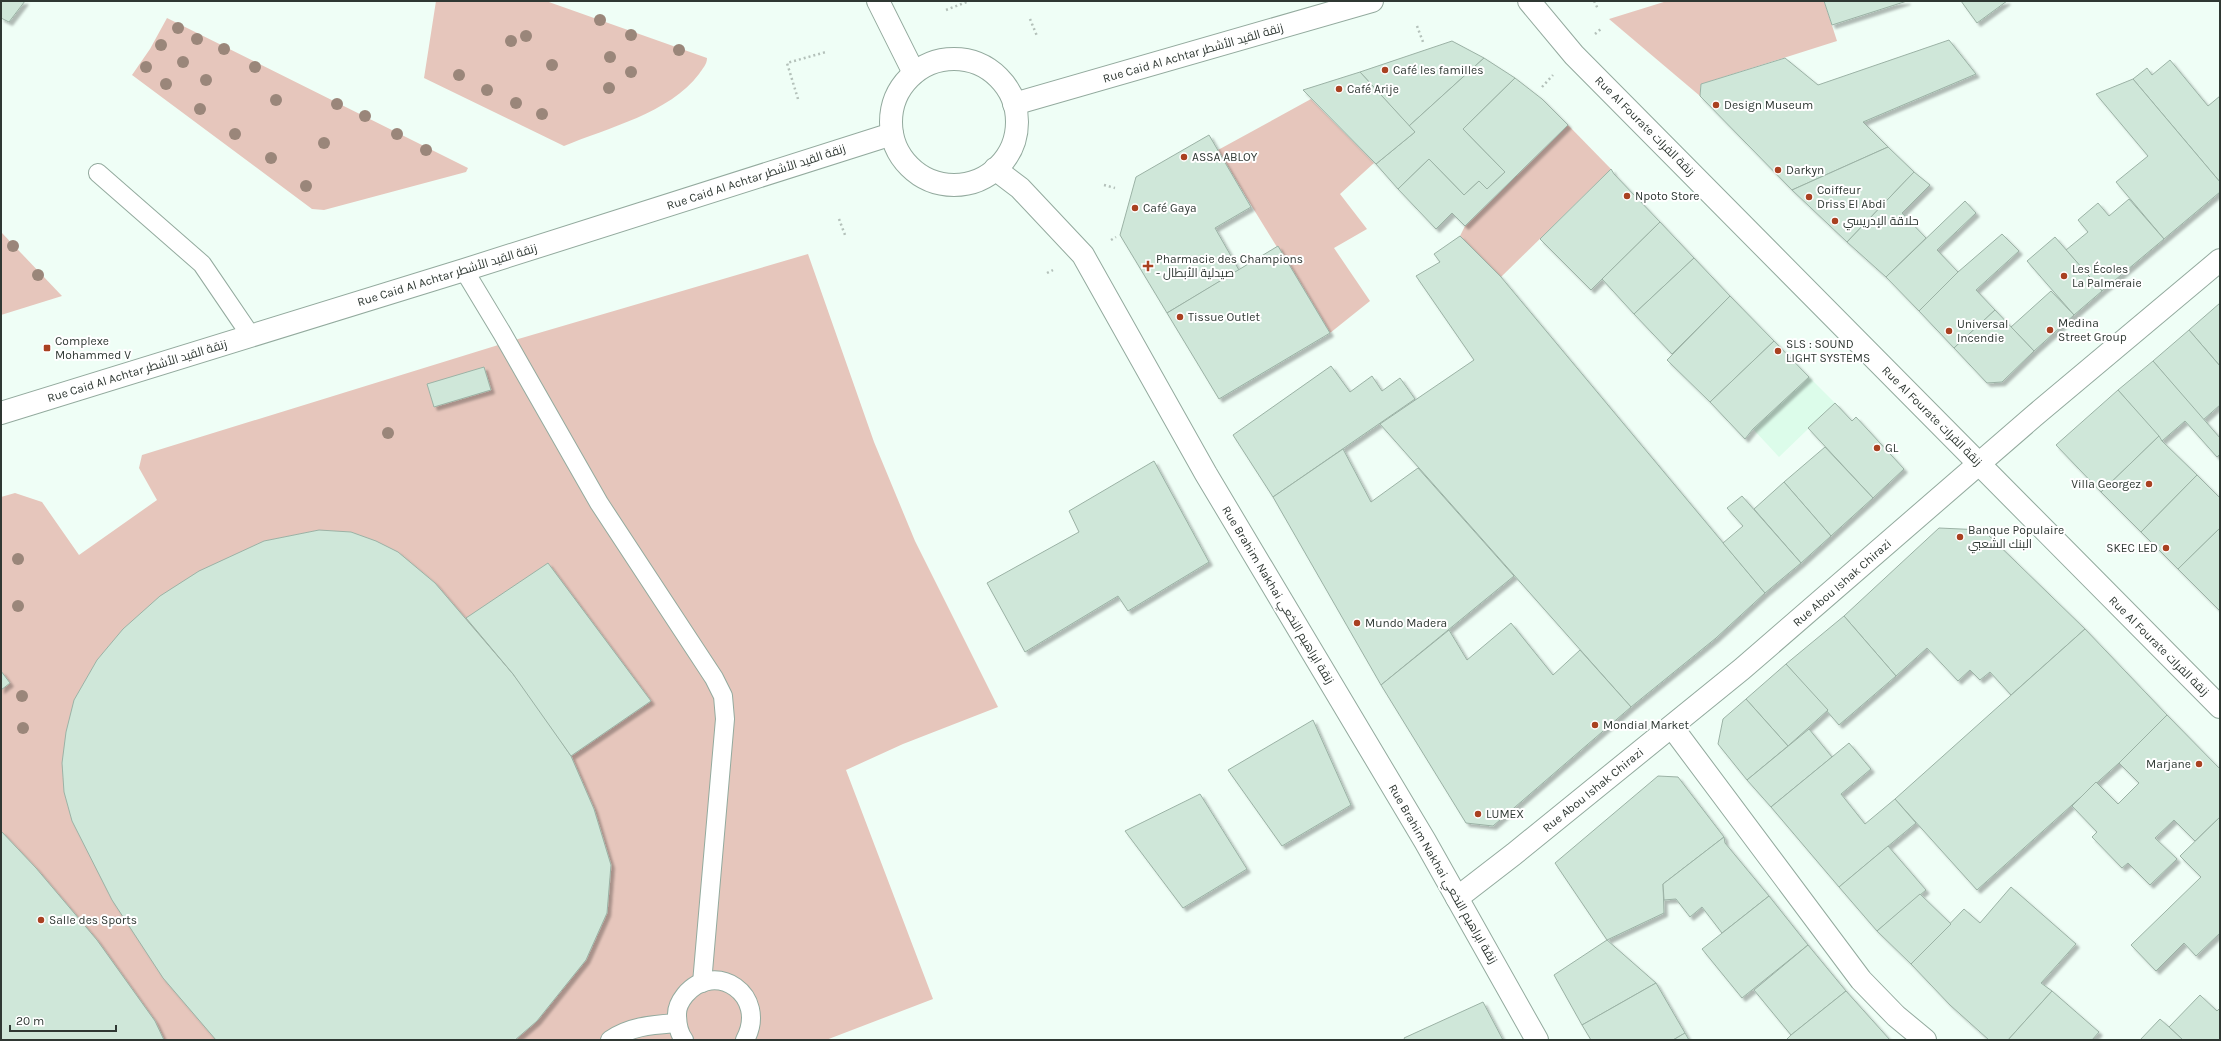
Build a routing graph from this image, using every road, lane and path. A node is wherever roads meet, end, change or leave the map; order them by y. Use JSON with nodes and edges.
{"nodes":[{"id":1,"x":878,"y":1,"type":"edge"},
{"id":2,"x":969,"y":1,"type":"edge"},
{"id":3,"x":1372,"y":1,"type":"edge"},
{"id":4,"x":1529,"y":1,"type":"edge"},
{"id":5,"x":1594,"y":1,"type":"edge"},
{"id":6,"x":1598,"y":9,"type":"dead end"},
{"id":7,"x":946,"y":10,"type":"dead end"},
{"id":8,"x":1030,"y":19,"type":"dead end"},
{"id":9,"x":1417,"y":26,"type":"dead end"},
{"id":10,"x":1037,"y":36,"type":"dead end"},
{"id":11,"x":1424,"y":42,"type":"dead end"},
{"id":12,"x":826,"y":52,"type":"dead end"},
{"id":13,"x":914,"y":73,"type":"junction"},
{"id":14,"x":1553,"y":74,"type":"dead end"},
{"id":15,"x":1542,"y":87,"type":"dead end"},
{"id":16,"x":798,"y":99,"type":"dead end"},
{"id":17,"x":1014,"y":104,"type":"junction"},
{"id":18,"x":892,"y":134,"type":"junction"},
{"id":19,"x":995,"y":169,"type":"junction"},
{"id":20,"x":98,"y":173,"type":"dead end"},
{"id":21,"x":1104,"y":185,"type":"dead end"},
{"id":22,"x":1115,"y":188,"type":"dead end"},
{"id":23,"x":839,"y":218,"type":"dead end"},
{"id":24,"x":845,"y":235,"type":"dead end"},
{"id":25,"x":1116,"y":237,"type":"dead end"},
{"id":26,"x":1111,"y":240,"type":"dead end"},
{"id":27,"x":2220,"y":260,"type":"edge"},
{"id":28,"x":464,"y":270,"type":"junction"},
{"id":29,"x":1053,"y":270,"type":"dead end"},
{"id":30,"x":1047,"y":273,"type":"dead end"},
{"id":31,"x":251,"y":336,"type":"junction"},
{"id":32,"x":1,"y":413,"type":"edge"},
{"id":33,"x":1980,"y":464,"type":"junction"},
{"id":34,"x":2220,"y":707,"type":"edge"},
{"id":35,"x":1672,"y":727,"type":"junction"},
{"id":36,"x":1457,"y":898,"type":"junction"},
{"id":37,"x":702,"y":982,"type":"junction"},
{"id":38,"x":677,"y":1023,"type":"junction"},
{"id":39,"x":610,"y":1040,"type":"edge"},
{"id":40,"x":684,"y":1040,"type":"edge"},
{"id":41,"x":745,"y":1040,"type":"edge"},
{"id":42,"x":1537,"y":1040,"type":"edge"},
{"id":43,"x":1925,"y":1040,"type":"edge"}],
"edges":[{"from":1,"to":13,"type":"street"},
{"from":2,"to":7,"type":"path"},
{"from":3,"to":17,"type":"street","name":"Rue Caid Al Achtar زنقة القيد الأشطر"},
{"from":4,"to":33,"type":"street","name":"Rue Al Fourate زنقة الفرات"},
{"from":5,"to":6,"type":"path"},
{"from":8,"to":10,"type":"path"},
{"from":9,"to":11,"type":"path"},
{"from":12,"to":16,"type":"path"},
{"from":13,"to":17,"type":"street"},
{"from":13,"to":18,"type":"street"},
{"from":14,"to":15,"type":"path"},
{"from":17,"to":19,"type":"street"},
{"from":18,"to":19,"type":"street"},
{"from":18,"to":28,"type":"street","name":"Rue Caid Al Achtar زنقة القيد الأشطر"},
{"from":19,"to":36,"type":"street","name":"Rue Brahim Nakhai زنقة ابراهيم النخعي"},
{"from":20,"to":31,"type":"lane"},
{"from":21,"to":22,"type":"path"},
{"from":23,"to":24,"type":"path"},
{"from":25,"to":26,"type":"path"},
{"from":27,"to":33,"type":"street","name":"Rue Abou Ishak Chirazi"},
{"from":28,"to":31,"type":"street","name":"Rue Caid Al Achtar زنقة القيد الأشطر"},
{"from":28,"to":37,"type":"lane"},
{"from":29,"to":30,"type":"path"},
{"from":31,"to":32,"type":"street","name":"Rue Caid Al Achtar زنقة القيد الأشطر"},
{"from":33,"to":34,"type":"street","name":"Rue Al Fourate زنقة الفرات"},
{"from":33,"to":35,"type":"street","name":"Rue Abou Ishak Chirazi"},
{"from":35,"to":36,"type":"street","name":"Rue Abou Ishak Chirazi"},
{"from":35,"to":43,"type":"street"},
{"from":36,"to":42,"type":"street","name":"Rue Brahim Nakhai زنقة ابراهيم النخعي"},
{"from":37,"to":38,"type":"lane"},
{"from":37,"to":41,"type":"lane"},
{"from":38,"to":39,"type":"lane"},
{"from":38,"to":40,"type":"lane"}]}
